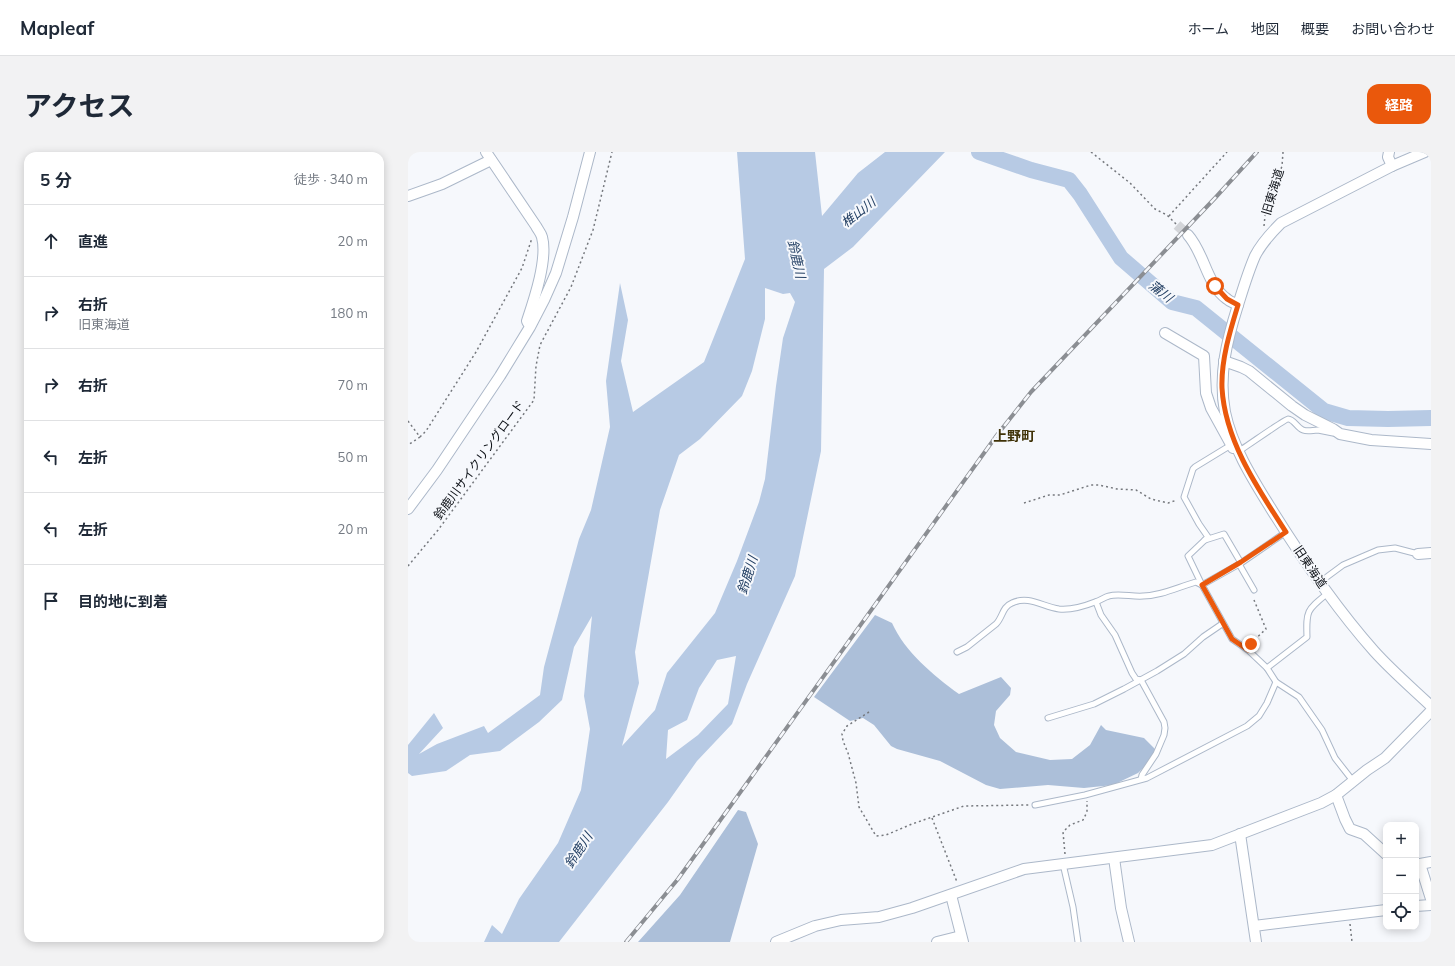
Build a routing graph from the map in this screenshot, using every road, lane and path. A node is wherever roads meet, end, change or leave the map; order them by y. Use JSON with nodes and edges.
{"nodes":[{"id":1,"x":590,"y":152,"type":"edge"},
{"id":2,"x":612,"y":152,"type":"edge"},
{"id":3,"x":1091,"y":152,"type":"edge"},
{"id":4,"x":1227,"y":152,"type":"edge"},
{"id":5,"x":1284,"y":152,"type":"edge"},
{"id":6,"x":1389,"y":152,"type":"edge"},
{"id":7,"x":1425,"y":152,"type":"edge"},
{"id":8,"x":489,"y":156,"type":"edge"},
{"id":9,"x":1392,"y":166,"type":"junction"},
{"id":10,"x":408,"y":196,"type":"edge"},
{"id":11,"x":1169,"y":216,"type":"junction"},
{"id":12,"x":1177,"y":225,"type":"tunnel mouth"},
{"id":13,"x":536,"y":226,"type":"junction"},
{"id":14,"x":1188,"y":235,"type":"tunnel mouth"},
{"id":15,"x":1267,"y":238,"type":"junction"},
{"id":16,"x":1238,"y":305,"type":"junction"},
{"id":17,"x":530,"y":327,"type":"junction"},
{"id":18,"x":1165,"y":333,"type":"dead end"},
{"id":19,"x":1224,"y":359,"type":"junction"},
{"id":20,"x":408,"y":421,"type":"edge"},
{"id":21,"x":1340,"y":434,"type":"junction"},
{"id":22,"x":420,"y":437,"type":"junction"},
{"id":23,"x":1431,"y":444,"type":"edge"},
{"id":24,"x":408,"y":445,"type":"edge"},
{"id":25,"x":1235,"y":448,"type":"junction"},
{"id":26,"x":1184,"y":497,"type":"junction"},
{"id":27,"x":1024,"y":503,"type":"dead end"},
{"id":28,"x":408,"y":509,"type":"edge"},
{"id":29,"x":1286,"y":532,"type":"junction"},
{"id":30,"x":1205,"y":540,"type":"junction"},
{"id":31,"x":1431,"y":553,"type":"edge"},
{"id":32,"x":1418,"y":554,"type":"joint"},
{"id":33,"x":1240,"y":563,"type":"junction"},
{"id":34,"x":408,"y":566,"type":"edge"},
{"id":35,"x":1320,"y":582,"type":"junction"},
{"id":36,"x":1202,"y":585,"type":"junction"},
{"id":37,"x":1254,"y":590,"type":"dead end"},
{"id":38,"x":1328,"y":593,"type":"junction"},
{"id":39,"x":1254,"y":600,"type":"dead end"},
{"id":40,"x":1096,"y":602,"type":"junction"},
{"id":41,"x":1222,"y":624,"type":"junction"},
{"id":42,"x":1248,"y":650,"type":"junction"},
{"id":43,"x":958,"y":652,"type":"dead end"},
{"id":44,"x":1267,"y":668,"type":"junction"},
{"id":45,"x":1141,"y":680,"type":"junction"},
{"id":46,"x":1276,"y":682,"type":"junction"},
{"id":47,"x":1431,"y":706,"type":"edge"},
{"id":48,"x":1431,"y":711,"type":"edge"},
{"id":49,"x":869,"y":712,"type":"dead end"},
{"id":50,"x":1048,"y":718,"type":"dead end"},
{"id":51,"x":1141,"y":779,"type":"junction"},
{"id":52,"x":1353,"y":781,"type":"junction"},
{"id":53,"x":1085,"y":795,"type":"junction"},
{"id":54,"x":1336,"y":795,"type":"junction"},
{"id":55,"x":1034,"y":805,"type":"joint"},
{"id":56,"x":932,"y":818,"type":"junction"},
{"id":57,"x":1240,"y":834,"type":"junction"},
{"id":58,"x":1383,"y":851,"type":"edge"},
{"id":59,"x":1114,"y":858,"type":"junction"},
{"id":60,"x":1431,"y":862,"type":"edge"},
{"id":61,"x":1064,"y":864,"type":"junction"},
{"id":62,"x":1419,"y":865,"type":"edge"},
{"id":63,"x":1419,"y":868,"type":"edge"},
{"id":64,"x":961,"y":892,"type":"junction"},
{"id":65,"x":951,"y":895,"type":"junction"},
{"id":66,"x":1431,"y":899,"type":"edge"},
{"id":67,"x":1431,"y":905,"type":"edge"},
{"id":68,"x":1419,"y":906,"type":"edge"},
{"id":69,"x":1383,"y":910,"type":"edge"},
{"id":70,"x":1349,"y":914,"type":"junction"},
{"id":71,"x":1254,"y":926,"type":"junction"},
{"id":72,"x":962,"y":939,"type":"edge"},
{"id":73,"x":776,"y":942,"type":"edge"},
{"id":74,"x":937,"y":942,"type":"edge"},
{"id":75,"x":1078,"y":942,"type":"edge"},
{"id":76,"x":1129,"y":942,"type":"edge"},
{"id":77,"x":1256,"y":942,"type":"edge"},
{"id":78,"x":1352,"y":942,"type":"edge"}],
"edges":[{"from":1,"to":17,"type":"street"},
{"from":2,"to":34,"type":"path","name":"鈴鹿川サイクリングロード"},
{"from":3,"to":11,"type":"path"},
{"from":4,"to":11,"type":"path"},
{"from":5,"to":15,"type":"path","name":"旧東海道"},
{"from":6,"to":9,"type":"street"},
{"from":7,"to":9,"type":"street"},
{"from":8,"to":10,"type":"street"},
{"from":8,"to":13,"type":"street"},
{"from":9,"to":15,"type":"street"},
{"from":11,"to":12,"type":"path"},
{"from":13,"to":17,"type":"street"},
{"from":13,"to":22,"type":"path"},
{"from":14,"to":16,"type":"street"},
{"from":15,"to":16,"type":"street","name":"旧東海道"},
{"from":16,"to":19,"type":"street","name":"旧東海道"},
{"from":17,"to":28,"type":"street"},
{"from":18,"to":25,"type":"street"},
{"from":19,"to":21,"type":"street"},
{"from":19,"to":25,"type":"street","name":"旧東海道"},
{"from":20,"to":22,"type":"path"},
{"from":21,"to":23,"type":"street"},
{"from":21,"to":25,"type":"lane"},
{"from":22,"to":24,"type":"path"},
{"from":25,"to":26,"type":"lane"},
{"from":25,"to":29,"type":"street","name":"旧東海道"},
{"from":26,"to":27,"type":"path"},
{"from":26,"to":30,"type":"lane"},
{"from":29,"to":33,"type":"lane"},
{"from":29,"to":35,"type":"street","name":"旧東海道"},
{"from":30,"to":33,"type":"lane"},
{"from":30,"to":36,"type":"lane"},
{"from":31,"to":32,"type":"street"},
{"from":32,"to":35,"type":"lane"},
{"from":33,"to":36,"type":"lane"},
{"from":33,"to":37,"type":"lane"},
{"from":35,"to":38,"type":"street","name":"旧東海道"},
{"from":36,"to":40,"type":"lane"},
{"from":36,"to":41,"type":"lane"},
{"from":38,"to":44,"type":"lane"},
{"from":38,"to":47,"type":"street","name":"旧東海道"},
{"from":39,"to":42,"type":"path"},
{"from":40,"to":43,"type":"lane"},
{"from":40,"to":45,"type":"lane"},
{"from":41,"to":42,"type":"lane"},
{"from":41,"to":45,"type":"lane"},
{"from":42,"to":44,"type":"lane"},
{"from":44,"to":46,"type":"lane"},
{"from":45,"to":50,"type":"lane"},
{"from":45,"to":51,"type":"lane"},
{"from":46,"to":51,"type":"lane"},
{"from":46,"to":52,"type":"lane"},
{"from":48,"to":52,"type":"street"},
{"from":49,"to":56,"type":"path"},
{"from":51,"to":53,"type":"lane"},
{"from":52,"to":54,"type":"street"},
{"from":53,"to":55,"type":"lane"},
{"from":53,"to":61,"type":"path"},
{"from":54,"to":57,"type":"street"},
{"from":54,"to":58,"type":"street"},
{"from":55,"to":56,"type":"path"},
{"from":56,"to":64,"type":"path"},
{"from":57,"to":59,"type":"street"},
{"from":57,"to":71,"type":"street"},
{"from":59,"to":61,"type":"street"},
{"from":59,"to":76,"type":"street"},
{"from":60,"to":62,"type":"street"},
{"from":61,"to":64,"type":"street"},
{"from":61,"to":75,"type":"lane"},
{"from":63,"to":66,"type":"street"},
{"from":64,"to":65,"type":"street"},
{"from":65,"to":72,"type":"street"},
{"from":65,"to":73,"type":"street"},
{"from":67,"to":68,"type":"street"},
{"from":69,"to":70,"type":"street"},
{"from":70,"to":71,"type":"street"},
{"from":70,"to":78,"type":"path"},
{"from":71,"to":77,"type":"street"},
{"from":72,"to":74,"type":"street"}]}
